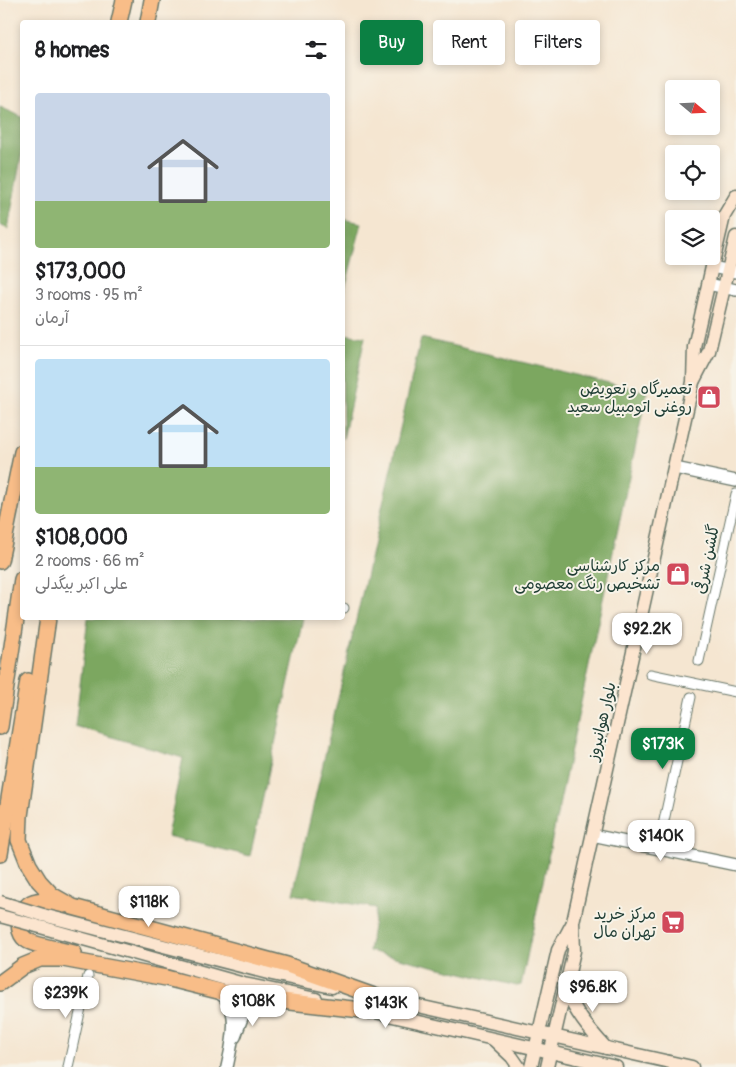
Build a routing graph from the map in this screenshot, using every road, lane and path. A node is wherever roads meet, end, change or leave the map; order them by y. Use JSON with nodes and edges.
{"nodes":[{"id":1,"x":124,"y":0,"type":"edge"},
{"id":2,"x":152,"y":0,"type":"edge"},
{"id":3,"x":119,"y":20,"type":"edge"},
{"id":4,"x":148,"y":20,"type":"edge"},
{"id":5,"x":736,"y":196,"type":"edge"},
{"id":6,"x":736,"y":237,"type":"edge"},
{"id":7,"x":712,"y":267,"type":"junction"},
{"id":8,"x":732,"y":272,"type":"edge"},
{"id":9,"x":708,"y":284,"type":"junction"},
{"id":10,"x":730,"y":289,"type":"edge"},
{"id":11,"x":693,"y":382,"type":"junction"},
{"id":12,"x":20,"y":462,"type":"edge"},
{"id":13,"x":675,"y":468,"type":"junction"},
{"id":14,"x":736,"y":481,"type":"edge"},
{"id":15,"x":736,"y":494,"type":"edge"},
{"id":16,"x":0,"y":561,"type":"edge"},
{"id":17,"x":20,"y":592,"type":"edge"},
{"id":18,"x":39,"y":620,"type":"edge"},
{"id":19,"x":48,"y":620,"type":"edge"},
{"id":20,"x":699,"y":660,"type":"dead end"},
{"id":21,"x":650,"y":674,"type":"dead end"},
{"id":22,"x":736,"y":692,"type":"edge"},
{"id":23,"x":691,"y":698,"type":"dead end"},
{"id":24,"x":0,"y":727,"type":"edge"},
{"id":25,"x":592,"y":835,"type":"junction"},
{"id":26,"x":658,"y":848,"type":"junction"},
{"id":27,"x":0,"y":854,"type":"edge"},
{"id":28,"x":736,"y":865,"type":"edge"},
{"id":29,"x":0,"y":902,"type":"edge"},
{"id":30,"x":73,"y":907,"type":"junction"},
{"id":31,"x":0,"y":916,"type":"edge"},
{"id":32,"x":40,"y":920,"type":"junction"},
{"id":33,"x":573,"y":922,"type":"junction"},
{"id":34,"x":88,"y":976,"type":"dead end"},
{"id":35,"x":166,"y":978,"type":"junction"},
{"id":36,"x":0,"y":983,"type":"edge"},
{"id":37,"x":565,"y":988,"type":"junction"},
{"id":38,"x":215,"y":990,"type":"junction"},
{"id":39,"x":377,"y":997,"type":"junction"},
{"id":40,"x":274,"y":1000,"type":"junction"},
{"id":41,"x":370,"y":1011,"type":"junction"},
{"id":42,"x":539,"y":1032,"type":"junction"},
{"id":43,"x":553,"y":1036,"type":"junction"},
{"id":44,"x":492,"y":1038,"type":"junction"},
{"id":45,"x":606,"y":1048,"type":"junction"},
{"id":46,"x":535,"y":1049,"type":"junction"},
{"id":47,"x":230,"y":1050,"type":"junction"},
{"id":48,"x":549,"y":1052,"type":"junction"},
{"id":49,"x":588,"y":1064,"type":"edge"},
{"id":50,"x":68,"y":1067,"type":"edge"},
{"id":51,"x":226,"y":1067,"type":"edge"},
{"id":52,"x":519,"y":1067,"type":"edge"},
{"id":53,"x":531,"y":1067,"type":"edge"},
{"id":54,"x":547,"y":1067,"type":"edge"},
{"id":55,"x":616,"y":1067,"type":"edge"},
{"id":56,"x":692,"y":1067,"type":"edge"}],
"edges":[{"from":1,"to":3,"type":"highway"},
{"from":2,"to":4,"type":"highway"},
{"from":5,"to":7,"type":"main road","name":"بلوار هوانیروز"},
{"from":6,"to":8,"type":"main road","name":"بلوار هوانیروز"},
{"from":7,"to":8,"type":"street"},
{"from":7,"to":9,"type":"main road","name":"بلوار هوانیروز"},
{"from":8,"to":10,"type":"main road","name":"بلوار هوانیروز"},
{"from":9,"to":10,"type":"street"},
{"from":9,"to":11,"type":"main road","name":"بلوار هوانیروز"},
{"from":10,"to":11,"type":"main road","name":"بلوار هوانیروز"},
{"from":11,"to":13,"type":"main road","name":"بلوار هوانیروز"},
{"from":12,"to":16,"type":"highway"},
{"from":13,"to":14,"type":"street"},
{"from":13,"to":25,"type":"main road","name":"بلوار هوانیروز"},
{"from":15,"to":20,"type":"street","name":"گلشن شرقی"},
{"from":17,"to":24,"type":"highway"},
{"from":18,"to":27,"type":"highway"},
{"from":19,"to":30,"type":"highway"},
{"from":21,"to":22,"type":"street"},
{"from":23,"to":26,"type":"street"},
{"from":25,"to":26,"type":"street"},
{"from":25,"to":33,"type":"main road","name":"بلوار هوانیروز"},
{"from":26,"to":28,"type":"street"},
{"from":29,"to":32,"type":"main road","bridge":true},
{"from":30,"to":35,"type":"highway"},
{"from":30,"to":39,"type":"highway"},
{"from":31,"to":32,"type":"main road","bridge":true},
{"from":32,"to":39,"type":"main road"},
{"from":32,"to":41,"type":"main road"},
{"from":33,"to":37,"type":"main road","name":"بلوار هوانیروز"},
{"from":33,"to":42,"type":"main road","name":"بلوار هوانیروز"},
{"from":34,"to":50,"type":"street"},
{"from":35,"to":36,"type":"highway"},
{"from":35,"to":38,"type":"highway"},
{"from":37,"to":43,"type":"main road","name":"بلوار هوانیروز"},
{"from":37,"to":45,"type":"main road"},
{"from":38,"to":40,"type":"highway"},
{"from":38,"to":47,"type":"street"},
{"from":39,"to":42,"type":"main road"},
{"from":40,"to":41,"type":"highway"},
{"from":40,"to":47,"type":"street"},
{"from":41,"to":44,"type":"main road"},
{"from":42,"to":43,"type":"main road"},
{"from":42,"to":46,"type":"main road","name":"بلوار هوانیروز"},
{"from":43,"to":45,"type":"main road"},
{"from":43,"to":48,"type":"main road","name":"بلوار هوانیروز"},
{"from":44,"to":46,"type":"main road"},
{"from":44,"to":52,"type":"main road"},
{"from":45,"to":56,"type":"main road"},
{"from":46,"to":48,"type":"main road"},
{"from":46,"to":53,"type":"main road","name":"بلوار هوانیروز"},
{"from":47,"to":51,"type":"street"},
{"from":48,"to":49,"type":"main road"},
{"from":48,"to":54,"type":"main road","name":"بلوار هوانیروز"},
{"from":49,"to":55,"type":"main road"}]}
